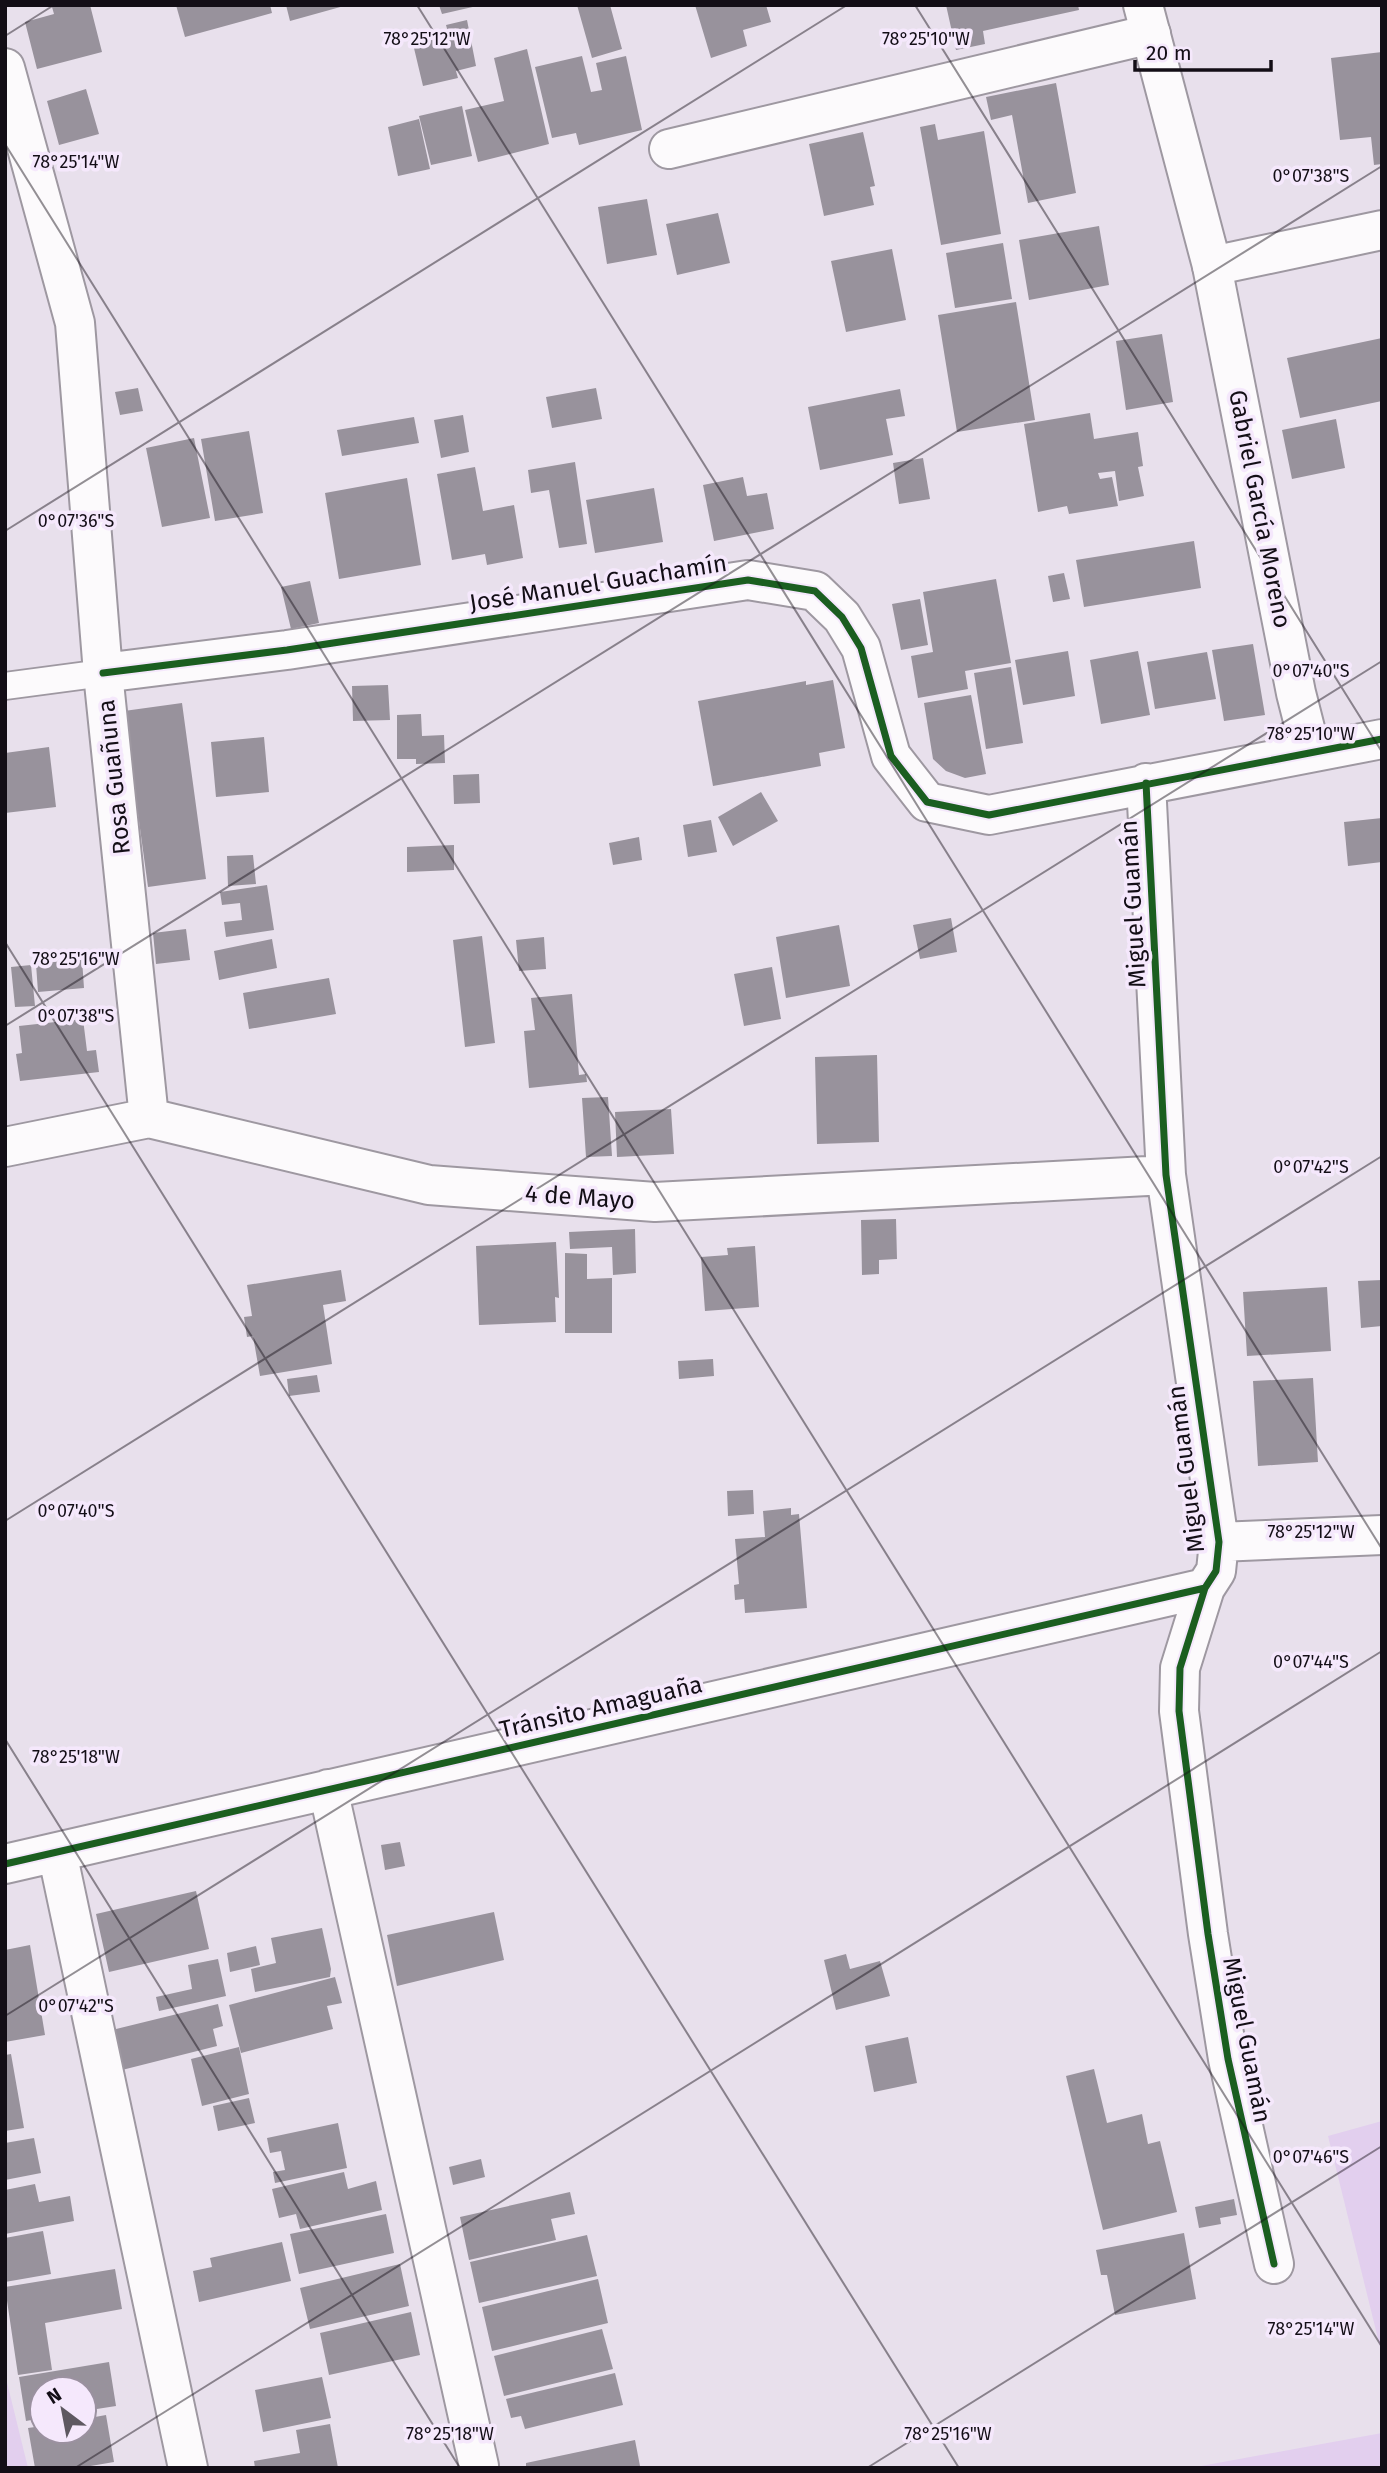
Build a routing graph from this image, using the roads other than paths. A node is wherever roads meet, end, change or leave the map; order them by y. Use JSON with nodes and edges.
{"nodes":[{"id":1,"x":1147,"y":20,"type":"edge"},
{"id":2,"x":5,"y":68,"type":"edge"},
{"id":3,"x":669,"y":149,"type":"dead end"},
{"id":4,"x":1382,"y":230,"type":"edge"},
{"id":5,"x":1212,"y":265,"type":"junction"},
{"id":6,"x":103,"y":673,"type":"junction"},
{"id":7,"x":5,"y":686,"type":"edge"},
{"id":8,"x":1382,"y":739,"type":"edge"},
{"id":9,"x":1311,"y":752,"type":"junction"},
{"id":10,"x":1146,"y":783,"type":"junction"},
{"id":11,"x":149,"y":1118,"type":"junction"},
{"id":12,"x":5,"y":1147,"type":"edge"},
{"id":13,"x":1166,"y":1175,"type":"junction"},
{"id":14,"x":1382,"y":1535,"type":"edge"},
{"id":15,"x":1219,"y":1542,"type":"junction"},
{"id":16,"x":1205,"y":1588,"type":"junction"},
{"id":17,"x":328,"y":1789,"type":"junction"},
{"id":18,"x":57,"y":1852,"type":"junction"},
{"id":19,"x":5,"y":1864,"type":"edge"},
{"id":20,"x":1274,"y":2264,"type":"dead end"},
{"id":21,"x":479,"y":2466,"type":"dead end"},
{"id":22,"x":188,"y":2468,"type":"edge"}],
"edges":[{"from":1,"to":3,"type":"street"},
{"from":1,"to":5,"type":"street","name":"Gabriel García Moreno"},
{"from":2,"to":6,"type":"street","name":"Rosa Guañuna"},
{"from":4,"to":5,"type":"street"},
{"from":5,"to":9,"type":"street","name":"Gabriel García Moreno"},
{"from":6,"to":7,"type":"lane"},
{"from":6,"to":10,"type":"street","name":"José Manuel Guachamín"},
{"from":6,"to":11,"type":"street","name":"Rosa Guañuna"},
{"from":8,"to":9,"type":"street","name":"José Manuel Guachamín"},
{"from":9,"to":10,"type":"street","name":"José Manuel Guachamín"},
{"from":10,"to":13,"type":"street","name":"Miguel Guamán"},
{"from":11,"to":12,"type":"street","name":"4 de Mayo"},
{"from":11,"to":13,"type":"street","name":"4 de Mayo"},
{"from":13,"to":15,"type":"street","name":"Miguel Guamán"},
{"from":14,"to":15,"type":"street"},
{"from":15,"to":16,"type":"street","name":"Miguel Guamán"},
{"from":16,"to":17,"type":"street","name":"Tránsito Amaguaña"},
{"from":16,"to":20,"type":"street","name":"Miguel Guamán"},
{"from":17,"to":18,"type":"street","name":"Tránsito Amaguaña"},
{"from":17,"to":21,"type":"street"},
{"from":18,"to":19,"type":"street","name":"Tránsito Amaguaña"},
{"from":18,"to":22,"type":"street"}]}
